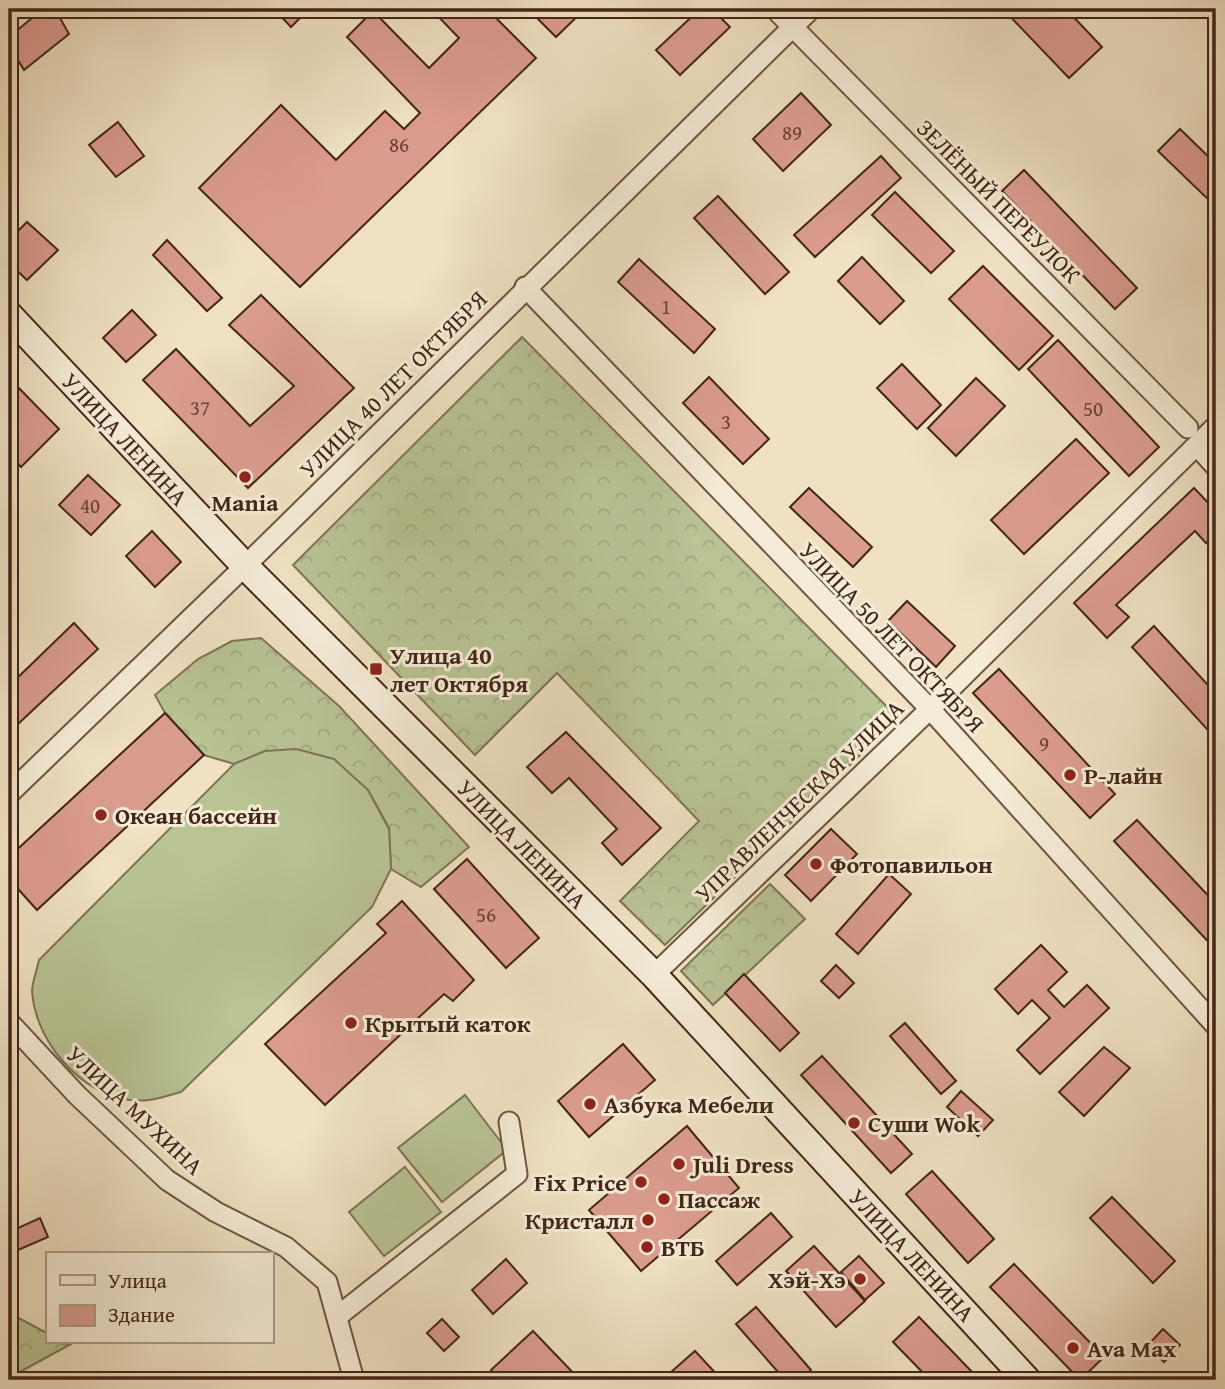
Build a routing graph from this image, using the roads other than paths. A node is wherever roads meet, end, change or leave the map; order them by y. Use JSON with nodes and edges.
{"nodes":[{"id":1,"x":775,"y":9,"type":"edge"},
{"id":2,"x":811,"y":9,"type":"edge"},
{"id":3,"x":792,"y":27,"type":"junction"},
{"id":4,"x":525,"y":287,"type":"junction"},
{"id":5,"x":9,"y":315,"type":"edge"},
{"id":6,"x":1216,"y":426,"type":"edge"},
{"id":7,"x":1188,"y":428,"type":"dead end"},
{"id":8,"x":1197,"y":446,"type":"junction"},
{"id":9,"x":1216,"y":467,"type":"edge"},
{"id":10,"x":245,"y":566,"type":"junction"},
{"id":11,"x":930,"y":709,"type":"junction"},
{"id":12,"x":9,"y":794,"type":"edge"},
{"id":13,"x":654,"y":975,"type":"junction"},
{"id":14,"x":9,"y":1022,"type":"edge"},
{"id":15,"x":1216,"y":1027,"type":"edge"},
{"id":16,"x":509,"y":1122,"type":"dead end"},
{"id":17,"x":338,"y":1316,"type":"junction"},
{"id":18,"x":354,"y":1380,"type":"edge"},
{"id":19,"x":1027,"y":1380,"type":"edge"}],
"edges":[{"from":1,"to":3,"type":"street","name":"ЗЕЛЁНЫЙ ПЕРЕУЛОК"},
{"from":2,"to":3,"type":"street","name":"УЛИЦА 40 ЛЕТ ОКТЯБРЯ"},
{"from":3,"to":4,"type":"street","name":"УЛИЦА 40 ЛЕТ ОКТЯБРЯ"},
{"from":3,"to":7,"type":"street","name":"ЗЕЛЁНЫЙ ПЕРЕУЛОК"},
{"from":4,"to":10,"type":"street","name":"УЛИЦА 40 ЛЕТ ОКТЯБРЯ"},
{"from":4,"to":11,"type":"street","name":"УЛИЦА 50 ЛЕТ ОКТЯБРЯ"},
{"from":5,"to":10,"type":"main road","name":"УЛИЦА ЛЕНИНА"},
{"from":6,"to":8,"type":"street","name":"УПРАВЛЕНЧЕСКАЯ УЛИЦА"},
{"from":8,"to":9,"type":"street"},
{"from":8,"to":11,"type":"street","name":"УПРАВЛЕНЧЕСКАЯ УЛИЦА"},
{"from":10,"to":12,"type":"street","name":"УЛИЦА 40 ЛЕТ ОКТЯБРЯ"},
{"from":10,"to":13,"type":"main road","name":"УЛИЦА ЛЕНИНА"},
{"from":11,"to":13,"type":"street","name":"УПРАВЛЕНЧЕСКАЯ УЛИЦА"},
{"from":11,"to":15,"type":"street","name":"УЛИЦА 50 ЛЕТ ОКТЯБРЯ"},
{"from":13,"to":19,"type":"main road","name":"УЛИЦА ЛЕНИНА"},
{"from":14,"to":17,"type":"street","name":"УЛИЦА МУХИНА"},
{"from":16,"to":17,"type":"street"},
{"from":17,"to":18,"type":"street","name":"УЛИЦА МУХИНА"}]}
